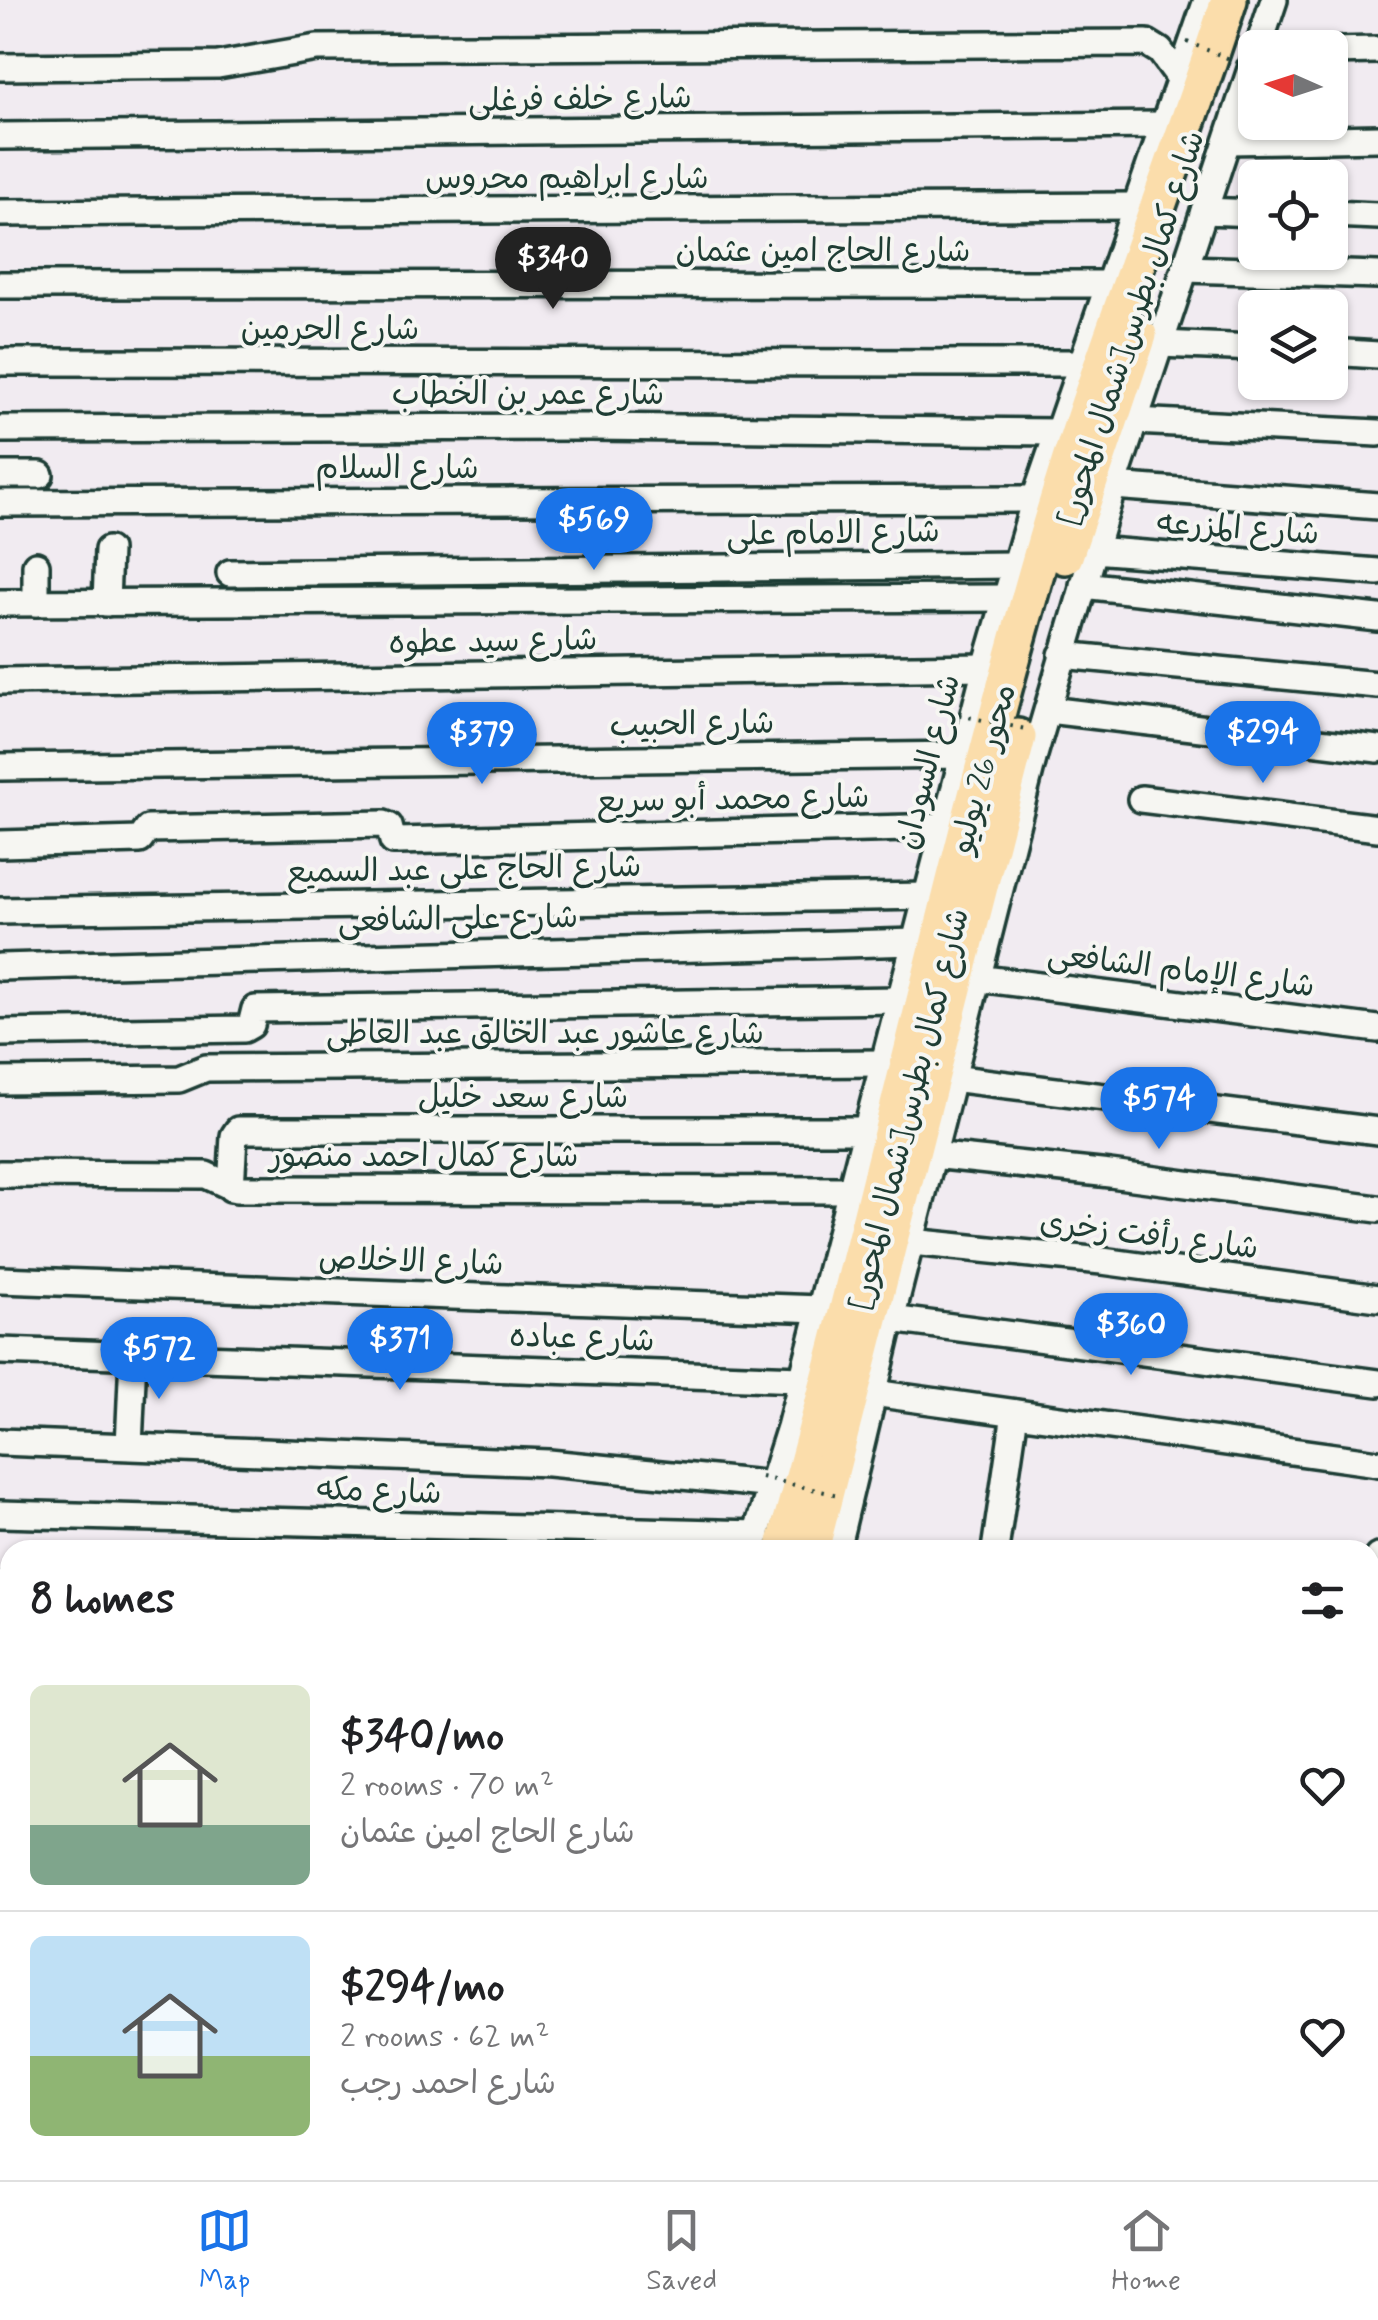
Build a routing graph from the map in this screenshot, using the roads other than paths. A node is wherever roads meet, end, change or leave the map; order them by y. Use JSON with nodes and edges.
{"nodes":[{"id":1,"x":1207,"y":0,"type":"edge"},
{"id":2,"x":1229,"y":0,"type":"edge"},
{"id":3,"x":1254,"y":0,"type":"edge"},
{"id":4,"x":1274,"y":0,"type":"edge"},
{"id":5,"x":1264,"y":30,"type":"edge"},
{"id":6,"x":1378,"y":50,"type":"edge"},
{"id":7,"x":1348,"y":51,"type":"edge"},
{"id":8,"x":0,"y":67,"type":"edge"},
{"id":9,"x":1180,"y":78,"type":"junction"},
{"id":10,"x":1238,"y":110,"type":"edge"},
{"id":11,"x":1162,"y":125,"type":"junction"},
{"id":12,"x":0,"y":136,"type":"edge"},
{"id":13,"x":1378,"y":138,"type":"edge"},
{"id":14,"x":1228,"y":141,"type":"junction"},
{"id":15,"x":1133,"y":206,"type":"junction"},
{"id":16,"x":1204,"y":211,"type":"junction"},
{"id":17,"x":1238,"y":212,"type":"edge"},
{"id":18,"x":0,"y":213,"type":"edge"},
{"id":19,"x":1348,"y":215,"type":"edge"},
{"id":20,"x":1378,"y":216,"type":"edge"},
{"id":21,"x":1185,"y":270,"type":"junction"},
{"id":22,"x":1378,"y":275,"type":"edge"},
{"id":23,"x":0,"y":284,"type":"edge"},
{"id":24,"x":1106,"y":284,"type":"junction"},
{"id":25,"x":1160,"y":344,"type":"junction"},
{"id":26,"x":1238,"y":347,"type":"edge"},
{"id":27,"x":1348,"y":353,"type":"edge"},
{"id":28,"x":1378,"y":355,"type":"edge"},
{"id":29,"x":0,"y":362,"type":"edge"},
{"id":30,"x":1080,"y":363,"type":"junction"},
{"id":31,"x":1134,"y":422,"type":"junction"},
{"id":32,"x":0,"y":430,"type":"edge"},
{"id":33,"x":1056,"y":432,"type":"junction"},
{"id":34,"x":1378,"y":433,"type":"edge"},
{"id":35,"x":0,"y":475,"type":"edge"},
{"id":36,"x":40,"y":475,"type":"dead end"},
{"id":37,"x":1112,"y":486,"type":"junction"},
{"id":38,"x":1035,"y":499,"type":"junction"},
{"id":39,"x":0,"y":503,"type":"edge"},
{"id":40,"x":1378,"y":506,"type":"edge"},
{"id":41,"x":108,"y":550,"type":"dead end"},
{"id":42,"x":1093,"y":550,"type":"junction"},
{"id":43,"x":36,"y":564,"type":"dead end"},
{"id":44,"x":1016,"y":564,"type":"junction"},
{"id":45,"x":1378,"y":572,"type":"edge"},
{"id":46,"x":230,"y":574,"type":"dead end"},
{"id":47,"x":1083,"y":586,"type":"junction"},
{"id":48,"x":1007,"y":598,"type":"junction"},
{"id":49,"x":0,"y":603,"type":"edge"},
{"id":50,"x":36,"y":603,"type":"junction"},
{"id":51,"x":106,"y":603,"type":"junction"},
{"id":52,"x":1378,"y":618,"type":"edge"},
{"id":53,"x":1062,"y":655,"type":"junction"},
{"id":54,"x":986,"y":667,"type":"junction"},
{"id":55,"x":0,"y":681,"type":"edge"},
{"id":56,"x":1378,"y":686,"type":"edge"},
{"id":57,"x":1048,"y":710,"type":"junction"},
{"id":58,"x":1378,"y":748,"type":"edge"},
{"id":59,"x":966,"y":755,"type":"junction"},
{"id":60,"x":0,"y":767,"type":"edge"},
{"id":61,"x":1141,"y":799,"type":"dead end"},
{"id":62,"x":947,"y":828,"type":"junction"},
{"id":63,"x":1378,"y":828,"type":"edge"},
{"id":64,"x":0,"y":844,"type":"edge"},
{"id":65,"x":929,"y":896,"type":"junction"},
{"id":66,"x":0,"y":912,"type":"edge"},
{"id":67,"x":917,"y":942,"type":"junction"},
{"id":68,"x":0,"y":967,"type":"edge"},
{"id":69,"x":976,"y":978,"type":"junction"},
{"id":70,"x":902,"y":1000,"type":"junction"},
{"id":71,"x":1378,"y":1029,"type":"edge"},
{"id":72,"x":0,"y":1032,"type":"edge"},
{"id":73,"x":885,"y":1063,"type":"junction"},
{"id":74,"x":952,"y":1078,"type":"junction"},
{"id":75,"x":0,"y":1081,"type":"edge"},
{"id":76,"x":868,"y":1130,"type":"junction"},
{"id":77,"x":1378,"y":1131,"type":"edge"},
{"id":78,"x":932,"y":1155,"type":"junction"},
{"id":79,"x":0,"y":1174,"type":"edge"},
{"id":80,"x":231,"y":1188,"type":"junction"},
{"id":81,"x":852,"y":1190,"type":"junction"},
{"id":82,"x":1378,"y":1209,"type":"edge"},
{"id":83,"x":911,"y":1242,"type":"junction"},
{"id":84,"x":0,"y":1280,"type":"edge"},
{"id":85,"x":1378,"y":1298,"type":"edge"},
{"id":86,"x":820,"y":1309,"type":"junction"},
{"id":87,"x":891,"y":1319,"type":"junction"},
{"id":88,"x":0,"y":1351,"type":"edge"},
{"id":89,"x":134,"y":1356,"type":"junction"},
{"id":90,"x":802,"y":1379,"type":"junction"},
{"id":91,"x":1378,"y":1383,"type":"edge"},
{"id":92,"x":873,"y":1394,"type":"junction"},
{"id":93,"x":1015,"y":1412,"type":"junction"},
{"id":94,"x":0,"y":1442,"type":"edge"},
{"id":95,"x":129,"y":1446,"type":"junction"},
{"id":96,"x":1378,"y":1463,"type":"edge"},
{"id":97,"x":768,"y":1481,"type":"junction"},
{"id":98,"x":0,"y":1514,"type":"edge"},
{"id":99,"x":641,"y":1540,"type":"edge"},
{"id":100,"x":764,"y":1540,"type":"edge"},
{"id":101,"x":766,"y":1540,"type":"edge"},
{"id":102,"x":814,"y":1540,"type":"edge"},
{"id":103,"x":838,"y":1540,"type":"edge"},
{"id":104,"x":996,"y":1540,"type":"edge"}],
"edges":[{"from":1,"to":9,"type":"street","name":"شارع السودان"},
{"from":2,"to":101,"type":"highway","name":"محور 26 يوليو"},
{"from":3,"to":102,"type":"highway","name":"محور 26 يوليو"},
{"from":4,"to":5,"type":"street"},
{"from":6,"to":7,"type":"street"},
{"from":8,"to":9,"type":"street"},
{"from":9,"to":11,"type":"street","name":"شارع السودان"},
{"from":10,"to":14,"type":"street","name":"شارع كمال بطرس[شمال المحور]"},
{"from":11,"to":12,"type":"street","name":"شارع خلف فرغلى"},
{"from":11,"to":15,"type":"street","name":"شارع السودان"},
{"from":13,"to":14,"type":"street"},
{"from":14,"to":16,"type":"street","name":"شارع كمال بطرس[شمال المحور]"},
{"from":15,"to":18,"type":"street","name":"شارع ابراهيم محروس"},
{"from":15,"to":24,"type":"street","name":"شارع السودان"},
{"from":16,"to":17,"type":"street"},
{"from":16,"to":21,"type":"street","name":"شارع كمال بطرس[شمال المحور]"},
{"from":19,"to":20,"type":"street"},
{"from":21,"to":22,"type":"street"},
{"from":21,"to":25,"type":"street","name":"شارع كمال بطرس[شمال المحور]"},
{"from":23,"to":24,"type":"street","name":"شارع الحاج امين عثمان"},
{"from":24,"to":30,"type":"street","name":"شارع السودان"},
{"from":25,"to":26,"type":"street"},
{"from":25,"to":31,"type":"street","name":"شارع كمال بطرس[شمال المحور]"},
{"from":27,"to":28,"type":"street"},
{"from":29,"to":30,"type":"street","name":"شارع الحرمين"},
{"from":30,"to":33,"type":"street","name":"شارع السودان"},
{"from":31,"to":34,"type":"street"},
{"from":31,"to":37,"type":"street","name":"شارع كمال بطرس[شمال المحور]"},
{"from":32,"to":33,"type":"street","name":"شارع عمر بن الخطاب"},
{"from":33,"to":38,"type":"street","name":"شارع السودان"},
{"from":35,"to":36,"type":"street"},
{"from":37,"to":40,"type":"street"},
{"from":37,"to":42,"type":"street","name":"شارع كمال بطرس[شمال المحور]"},
{"from":38,"to":39,"type":"street","name":"شارع السلام"},
{"from":38,"to":44,"type":"street","name":"شارع السودان"},
{"from":41,"to":51,"type":"street"},
{"from":42,"to":45,"type":"street","name":"شارع المزرعه"},
{"from":42,"to":47,"type":"street","name":"شارع كمال بطرس[شمال المحور]"},
{"from":43,"to":50,"type":"street"},
{"from":44,"to":46,"type":"street","name":"شارع الامام على"},
{"from":44,"to":48,"type":"street","name":"شارع السودان"},
{"from":47,"to":52,"type":"street"},
{"from":47,"to":53,"type":"street","name":"شارع كمال بطرس[شمال المحور]"},
{"from":48,"to":51,"type":"street"},
{"from":48,"to":54,"type":"street","name":"شارع السودان"},
{"from":49,"to":50,"type":"street"},
{"from":50,"to":51,"type":"street"},
{"from":53,"to":56,"type":"street"},
{"from":53,"to":57,"type":"street","name":"شارع كمال بطرس[شمال المحور]"},
{"from":54,"to":55,"type":"street","name":"شارع سيد عطوه"},
{"from":54,"to":59,"type":"street","name":"شارع السودان"},
{"from":57,"to":58,"type":"street"},
{"from":57,"to":69,"type":"street","name":"شارع كمال بطرس[شمال المحور]"},
{"from":59,"to":60,"type":"street","name":"شارع الحبيب"},
{"from":59,"to":62,"type":"street","name":"شارع السودان"},
{"from":61,"to":63,"type":"street"},
{"from":62,"to":64,"type":"street","name":"شارع محمد أبو سريع"},
{"from":62,"to":65,"type":"street","name":"شارع السودان"},
{"from":65,"to":66,"type":"street","name":"شارع الحاج على عبد السميع"},
{"from":65,"to":67,"type":"street","name":"شارع السودان"},
{"from":67,"to":68,"type":"street","name":"شارع على الشافعى"},
{"from":67,"to":70,"type":"street","name":"شارع السودان"},
{"from":69,"to":71,"type":"street","name":"شارع الإمام الشافعى"},
{"from":69,"to":74,"type":"street","name":"شارع كمال بطرس[شمال المحور]"},
{"from":70,"to":72,"type":"street"},
{"from":70,"to":73,"type":"street","name":"شارع السودان"},
{"from":73,"to":75,"type":"street","name":"شارع عاشور عبد الخالق عبد العاطى"},
{"from":73,"to":76,"type":"street","name":"شارع السودان"},
{"from":74,"to":77,"type":"street"},
{"from":74,"to":78,"type":"street","name":"شارع كمال بطرس[شمال المحور]"},
{"from":76,"to":80,"type":"street","name":"شارع سعد خليل"},
{"from":76,"to":81,"type":"street","name":"شارع السودان"},
{"from":78,"to":82,"type":"street"},
{"from":78,"to":83,"type":"street","name":"شارع كمال بطرس[شمال المحور]"},
{"from":79,"to":80,"type":"street","name":"شارع كمال احمد منصور"},
{"from":80,"to":81,"type":"street","name":"شارع كمال احمد منصور"},
{"from":81,"to":86,"type":"street","name":"شارع السودان"},
{"from":83,"to":85,"type":"street","name":"شارع رأفت زخرى"},
{"from":83,"to":87,"type":"street","name":"شارع كمال بطرس[شمال المحور]"},
{"from":84,"to":86,"type":"street","name":"شارع الاخلاص"},
{"from":86,"to":90,"type":"street","name":"شارع السودان"},
{"from":87,"to":91,"type":"street"},
{"from":87,"to":92,"type":"street","name":"شارع كمال بطرس[شمال المحور]"},
{"from":88,"to":89,"type":"street","name":"شارع عباده"},
{"from":89,"to":90,"type":"street","name":"شارع عباده"},
{"from":89,"to":95,"type":"street"},
{"from":90,"to":97,"type":"street","name":"شارع السودان"},
{"from":92,"to":93,"type":"street"},
{"from":92,"to":103,"type":"street","name":"شارع كمال بطرس[شمال المحور]"},
{"from":93,"to":96,"type":"street"},
{"from":93,"to":104,"type":"street"},
{"from":94,"to":95,"type":"street"},
{"from":95,"to":97,"type":"street"},
{"from":97,"to":100,"type":"street","name":"شارع السودان"},
{"from":98,"to":99,"type":"street","name":"شارع مكه"}]}
